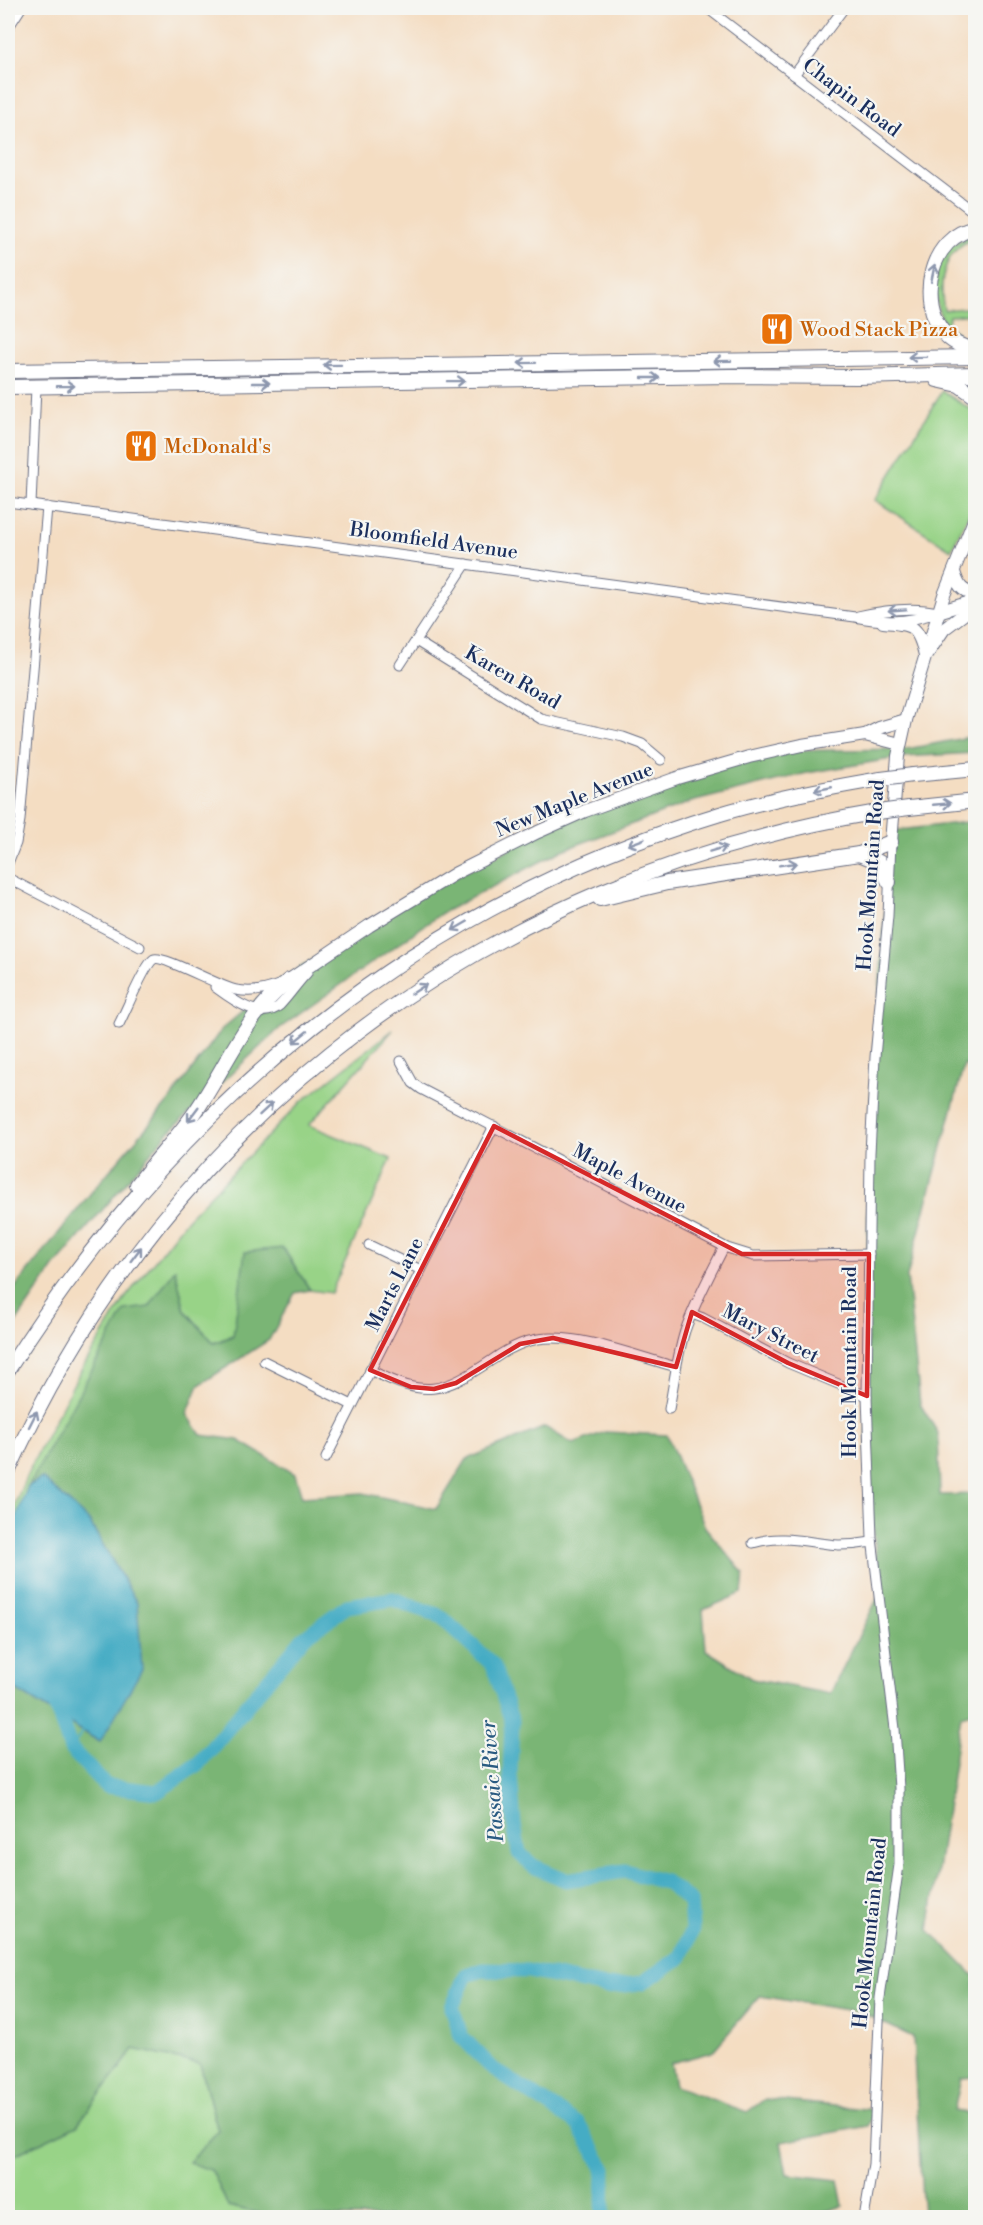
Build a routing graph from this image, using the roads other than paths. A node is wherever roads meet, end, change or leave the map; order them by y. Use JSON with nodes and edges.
{"nodes":[{"id":1,"x":21,"y":8,"type":"edge"},
{"id":2,"x":707,"y":8,"type":"edge"},
{"id":3,"x":844,"y":8,"type":"edge"},
{"id":4,"x":8,"y":28,"type":"edge"},
{"id":5,"x":794,"y":75,"type":"junction"},
{"id":6,"x":975,"y":214,"type":"edge"},
{"id":7,"x":975,"y":228,"type":"edge"},
{"id":8,"x":975,"y":351,"type":"edge"},
{"id":9,"x":975,"y":357,"type":"edge"},
{"id":10,"x":8,"y":370,"type":"edge"},
{"id":11,"x":975,"y":374,"type":"edge"},
{"id":12,"x":918,"y":376,"type":"junction"},
{"id":13,"x":8,"y":387,"type":"edge"},
{"id":14,"x":36,"y":387,"type":"junction"},
{"id":15,"x":975,"y":397,"type":"edge"},
{"id":16,"x":8,"y":502,"type":"edge"},
{"id":17,"x":31,"y":505,"type":"junction"},
{"id":18,"x":47,"y":507,"type":"junction"},
{"id":19,"x":975,"y":515,"type":"edge"},
{"id":20,"x":466,"y":564,"type":"junction"},
{"id":21,"x":954,"y":572,"type":"junction"},
{"id":22,"x":975,"y":594,"type":"edge"},
{"id":23,"x":975,"y":601,"type":"edge"},
{"id":24,"x":975,"y":605,"type":"edge"},
{"id":25,"x":938,"y":612,"type":"junction"},
{"id":26,"x":855,"y":616,"type":"junction"},
{"id":27,"x":883,"y":622,"type":"junction"},
{"id":28,"x":416,"y":641,"type":"junction"},
{"id":29,"x":925,"y":656,"type":"junction"},
{"id":30,"x":400,"y":665,"type":"dead end"},
{"id":31,"x":906,"y":720,"type":"junction"},
{"id":32,"x":865,"y":735,"type":"junction"},
{"id":33,"x":900,"y":744,"type":"junction"},
{"id":34,"x":661,"y":760,"type":"dead end"},
{"id":35,"x":975,"y":769,"type":"edge"},
{"id":36,"x":975,"y":801,"type":"edge"},
{"id":37,"x":891,"y":842,"type":"junction"},
{"id":38,"x":859,"y":854,"type":"junction"},
{"id":39,"x":8,"y":863,"type":"edge"},
{"id":40,"x":8,"y":878,"type":"edge"},
{"id":41,"x":890,"y":882,"type":"junction"},
{"id":42,"x":527,"y":925,"type":"junction"},
{"id":43,"x":140,"y":947,"type":"dead end"},
{"id":44,"x":322,"y":958,"type":"junction"},
{"id":45,"x":203,"y":978,"type":"junction"},
{"id":46,"x":289,"y":980,"type":"junction"},
{"id":47,"x":258,"y":1011,"type":"junction"},
{"id":48,"x":119,"y":1024,"type":"dead end"},
{"id":49,"x":401,"y":1061,"type":"dead end"},
{"id":50,"x":494,"y":1126,"type":"junction"},
{"id":51,"x":369,"y":1245,"type":"dead end"},
{"id":52,"x":724,"y":1247,"type":"junction"},
{"id":53,"x":869,"y":1254,"type":"junction"},
{"id":54,"x":421,"y":1270,"type":"junction"},
{"id":55,"x":74,"y":1274,"type":"junction"},
{"id":56,"x":692,"y":1314,"type":"junction"},
{"id":57,"x":264,"y":1361,"type":"dead end"},
{"id":58,"x":676,"y":1367,"type":"junction"},
{"id":59,"x":8,"y":1370,"type":"edge"},
{"id":60,"x":370,"y":1370,"type":"junction"},
{"id":61,"x":867,"y":1396,"type":"junction"},
{"id":62,"x":352,"y":1405,"type":"junction"},
{"id":63,"x":669,"y":1409,"type":"dead end"},
{"id":64,"x":326,"y":1458,"type":"dead end"},
{"id":65,"x":8,"y":1472,"type":"edge"},
{"id":66,"x":872,"y":1542,"type":"junction"},
{"id":67,"x":753,"y":1544,"type":"dead end"},
{"id":68,"x":864,"y":2217,"type":"edge"}],
"edges":[{"from":1,"to":4,"type":"street"},
{"from":2,"to":5,"type":"street","name":"Chapin Road"},
{"from":3,"to":5,"type":"street"},
{"from":5,"to":6,"type":"street","name":"Chapin Road"},
{"from":8,"to":7,"type":"highway","one_way":true},
{"from":9,"to":10,"type":"highway","one_way":true},
{"from":11,"to":12,"type":"highway"},
{"from":14,"to":12,"type":"highway","one_way":true},
{"from":12,"to":15,"type":"highway"},
{"from":13,"to":14,"type":"highway"},
{"from":14,"to":17,"type":"street"},
{"from":16,"to":17,"type":"street","name":"Bloomfield Avenue"},
{"from":17,"to":18,"type":"street","name":"Bloomfield Avenue"},
{"from":18,"to":20,"type":"street","name":"Bloomfield Avenue"},
{"from":18,"to":39,"type":"street"},
{"from":19,"to":21,"type":"main road","name":"Hook Mountain Road"},
{"from":20,"to":26,"type":"street","name":"Bloomfield Avenue"},
{"from":20,"to":28,"type":"street"},
{"from":21,"to":22,"type":"main road"},
{"from":21,"to":25,"type":"main road","name":"Hook Mountain Road"},
{"from":23,"to":25,"type":"main road","name":"Bloomfield Avenue"},
{"from":24,"to":29,"type":"main road"},
{"from":25,"to":26,"type":"street","name":"Bloomfield Avenue","one_way":true},
{"from":25,"to":27,"type":"street","name":"Bloomfield Avenue"},
{"from":25,"to":29,"type":"main road","name":"Hook Mountain Road"},
{"from":26,"to":27,"type":"street","name":"Bloomfield Avenue"},
{"from":27,"to":29,"type":"main road"},
{"from":28,"to":30,"type":"street"},
{"from":28,"to":34,"type":"street","name":"Karen Road"},
{"from":29,"to":31,"type":"main road","name":"Hook Mountain Road"},
{"from":31,"to":32,"type":"main road","name":"New Maple Avenue"},
{"from":31,"to":33,"type":"main road","name":"Hook Mountain Road"},
{"from":32,"to":33,"type":"main road","name":"New Maple Avenue"},
{"from":32,"to":44,"type":"main road","name":"New Maple Avenue"},
{"from":33,"to":37,"type":"main road","name":"Hook Mountain Road"},
{"from":35,"to":55,"type":"highway","one_way":true,"bridge":true},
{"from":42,"to":36,"type":"highway","one_way":true,"bridge":true},
{"from":37,"to":38,"type":"highway"},
{"from":37,"to":41,"type":"street","name":"Hook Mountain Road"},
{"from":38,"to":41,"type":"highway"},
{"from":42,"to":38,"type":"highway","one_way":true},
{"from":40,"to":43,"type":"street"},
{"from":41,"to":53,"type":"street","name":"Hook Mountain Road"},
{"from":65,"to":42,"type":"highway","one_way":true},
{"from":44,"to":46,"type":"main road","name":"New Maple Avenue"},
{"from":44,"to":47,"type":"street","name":"New Maple Avenue"},
{"from":45,"to":46,"type":"street"},
{"from":45,"to":47,"type":"street"},
{"from":45,"to":48,"type":"street"},
{"from":46,"to":47,"type":"highway"},
{"from":47,"to":55,"type":"highway","one_way":true},
{"from":49,"to":50,"type":"street","name":"Maple Avenue"},
{"from":50,"to":52,"type":"street","name":"Maple Avenue"},
{"from":50,"to":54,"type":"street","name":"Marts Lane"},
{"from":51,"to":54,"type":"street"},
{"from":52,"to":53,"type":"street","name":"Maple Avenue"},
{"from":52,"to":56,"type":"street"},
{"from":53,"to":61,"type":"street","name":"Hook Mountain Road"},
{"from":54,"to":60,"type":"street","name":"Marts Lane"},
{"from":55,"to":59,"type":"highway"},
{"from":56,"to":58,"type":"street"},
{"from":56,"to":61,"type":"street","name":"Mary Street"},
{"from":57,"to":62,"type":"street"},
{"from":58,"to":60,"type":"street"},
{"from":58,"to":63,"type":"street"},
{"from":60,"to":62,"type":"street","name":"Marts Lane"},
{"from":61,"to":66,"type":"street","name":"Hook Mountain Road"},
{"from":62,"to":64,"type":"street","name":"Marts Lane"},
{"from":66,"to":67,"type":"street"},
{"from":66,"to":68,"type":"street","name":"Hook Mountain Road"}]}
